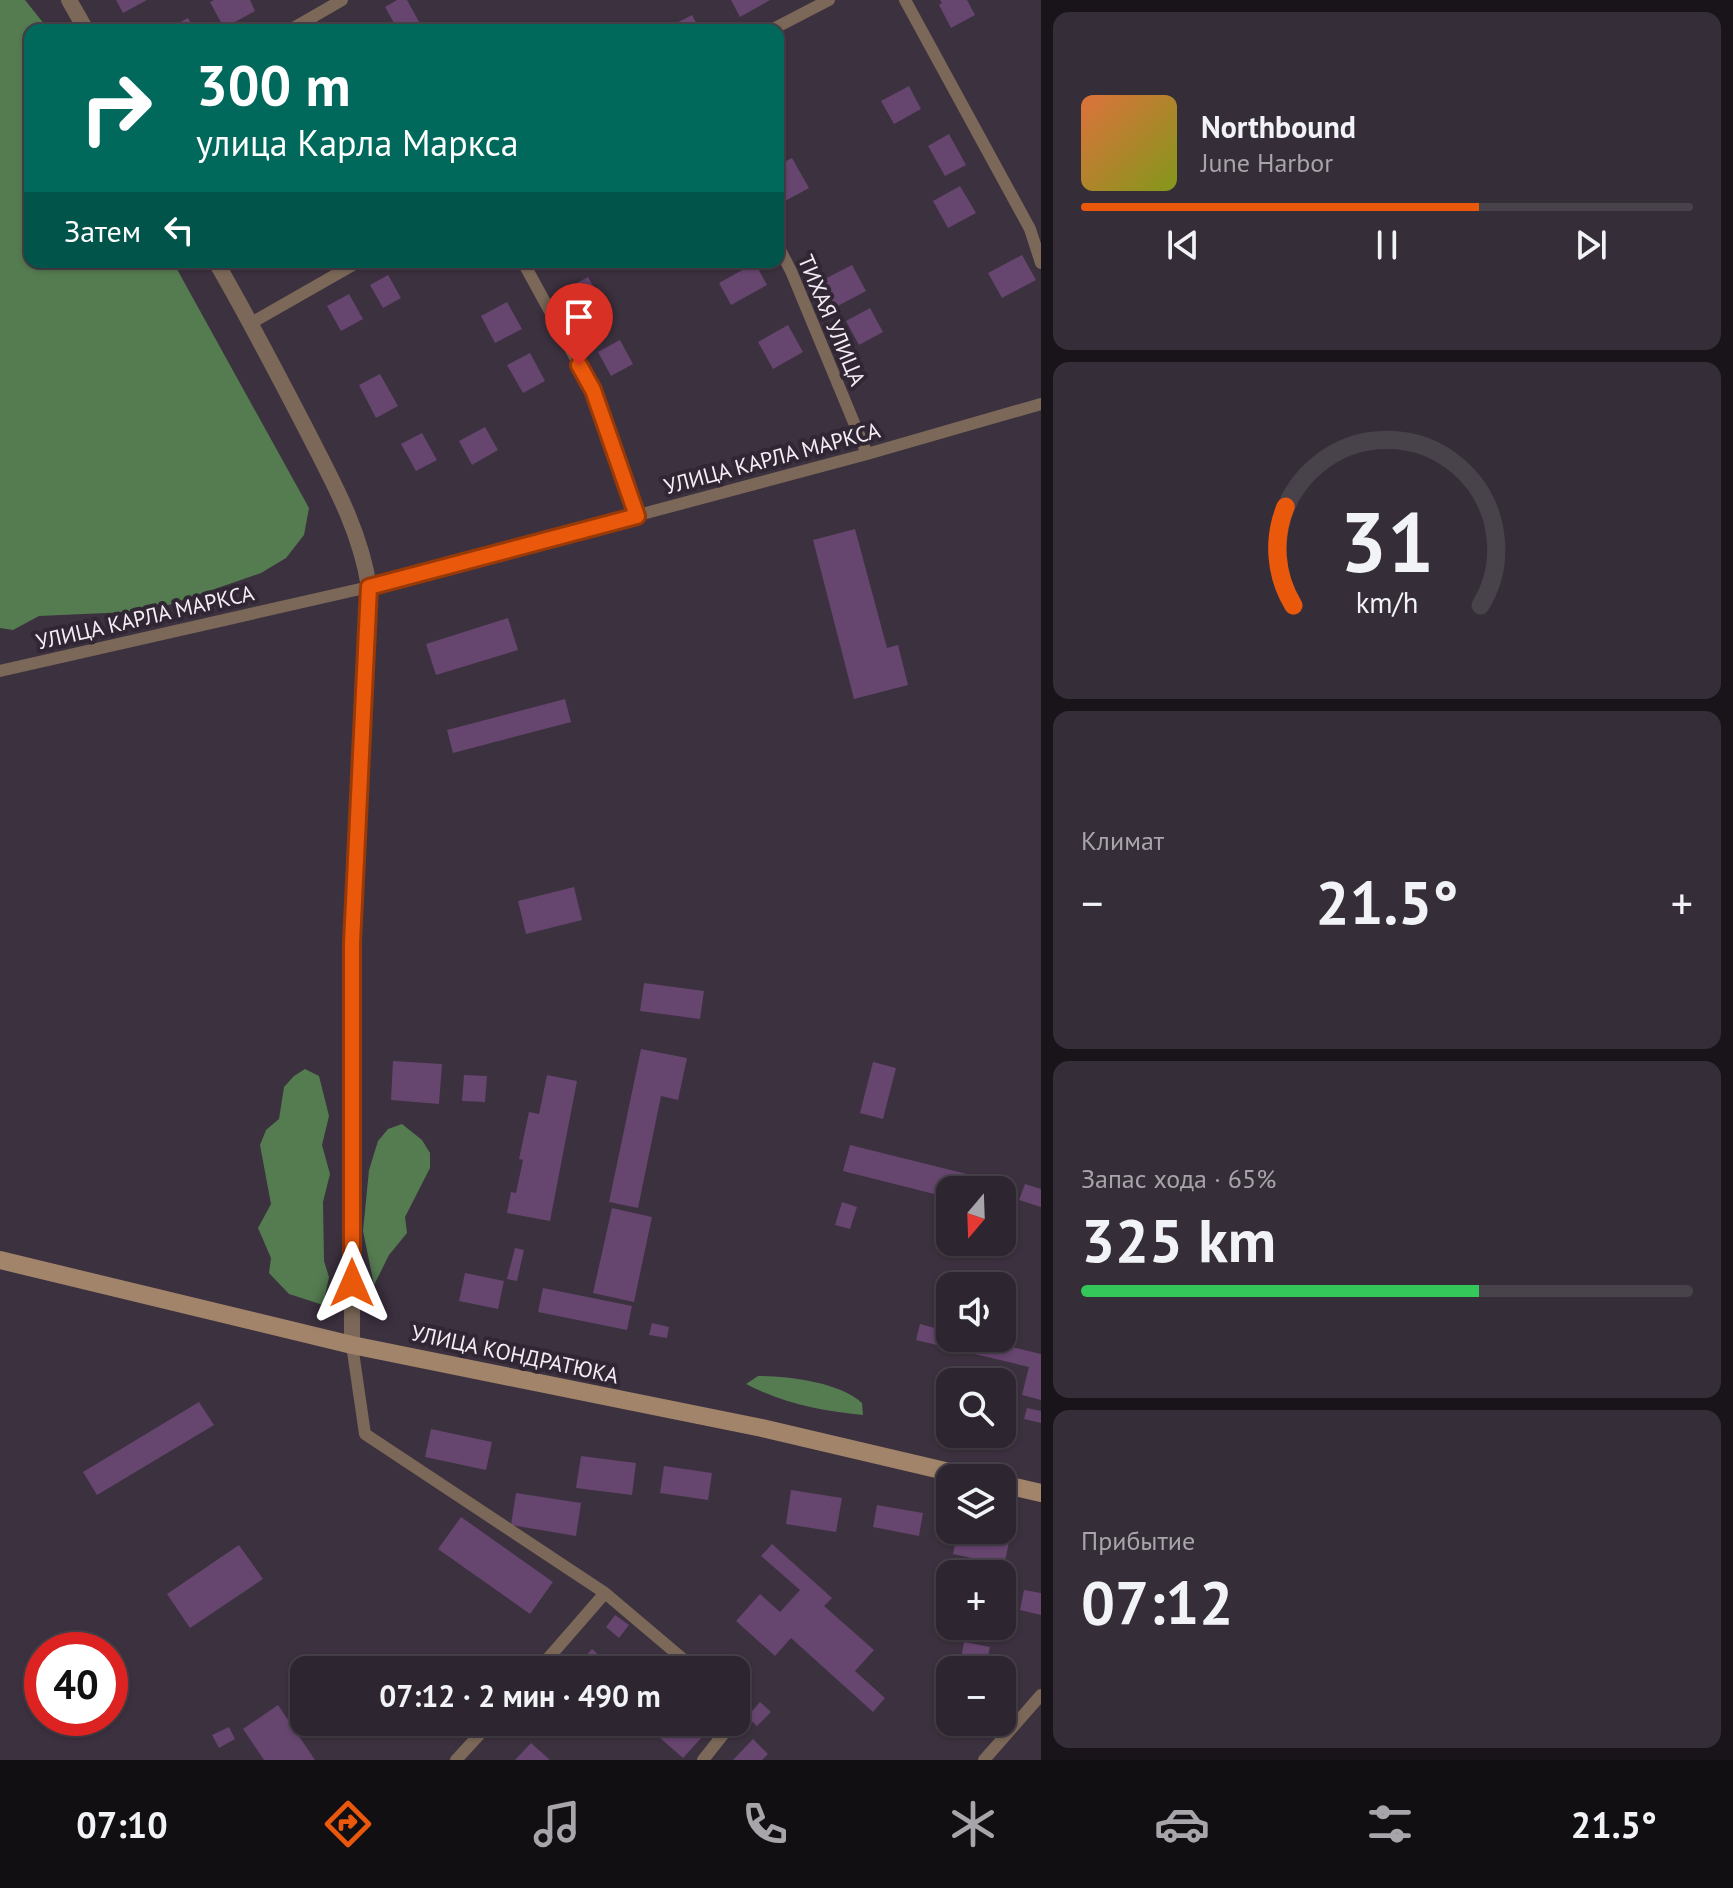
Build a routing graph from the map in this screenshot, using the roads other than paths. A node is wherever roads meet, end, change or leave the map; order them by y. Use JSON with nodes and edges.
{"nodes":[{"id":1,"x":69,"y":0,"type":"edge"},
{"id":2,"x":342,"y":0,"type":"edge"},
{"id":3,"x":829,"y":0,"type":"edge"},
{"id":4,"x":905,"y":0,"type":"edge"},
{"id":5,"x":83,"y":24,"type":"edge"},
{"id":6,"x":300,"y":24,"type":"edge"},
{"id":7,"x":783,"y":24,"type":"edge"},
{"id":8,"x":784,"y":258,"type":"edge"},
{"id":9,"x":1041,"y":263,"type":"edge"},
{"id":10,"x":219,"y":268,"type":"edge"},
{"id":11,"x":347,"y":268,"type":"edge"},
{"id":12,"x":526,"y":268,"type":"edge"},
{"id":13,"x":251,"y":323,"type":"junction"},
{"id":14,"x":1041,"y":404,"type":"edge"},
{"id":15,"x":867,"y":454,"type":"junction"},
{"id":16,"x":637,"y":516,"type":"junction"},
{"id":17,"x":369,"y":587,"type":"junction"},
{"id":18,"x":0,"y":671,"type":"edge"},
{"id":19,"x":0,"y":1260,"type":"edge"},
{"id":20,"x":352,"y":1345,"type":"junction"},
{"id":21,"x":936,"y":1469,"type":"edge"},
{"id":22,"x":1016,"y":1487,"type":"edge"},
{"id":23,"x":1041,"y":1493,"type":"edge"},
{"id":24,"x":605,"y":1593,"type":"junction"},
{"id":25,"x":550,"y":1656,"type":"edge"},
{"id":26,"x":679,"y":1656,"type":"edge"},
{"id":27,"x":1041,"y":1695,"type":"edge"},
{"id":28,"x":478,"y":1736,"type":"edge"},
{"id":29,"x":722,"y":1736,"type":"edge"},
{"id":30,"x":456,"y":1760,"type":"edge"},
{"id":31,"x":703,"y":1760,"type":"edge"},
{"id":32,"x":984,"y":1760,"type":"edge"}],
"edges":[{"from":1,"to":5,"type":"street"},
{"from":2,"to":6,"type":"street"},
{"from":3,"to":7,"type":"street"},
{"from":4,"to":9,"type":"street"},
{"from":8,"to":15,"type":"street","name":"ТИХАЯ УЛИЦА"},
{"from":10,"to":13,"type":"street"},
{"from":11,"to":13,"type":"street"},
{"from":12,"to":16,"type":"street"},
{"from":13,"to":17,"type":"street"},
{"from":14,"to":15,"type":"street","name":"УЛИЦА КАРЛА МАРКСА"},
{"from":15,"to":16,"type":"street","name":"УЛИЦА КАРЛА МАРКСА"},
{"from":16,"to":17,"type":"street","name":"УЛИЦА КАРЛА МАРКСА"},
{"from":17,"to":18,"type":"street","name":"УЛИЦА КАРЛА МАРКСА"},
{"from":17,"to":20,"type":"street"},
{"from":19,"to":20,"type":"main road","name":"УЛИЦА КОНДРАТЮКА"},
{"from":20,"to":21,"type":"main road","name":"УЛИЦА КОНДРАТЮКА"},
{"from":20,"to":24,"type":"street"},
{"from":22,"to":23,"type":"main road"},
{"from":24,"to":25,"type":"street"},
{"from":24,"to":26,"type":"street"},
{"from":27,"to":32,"type":"street"},
{"from":28,"to":30,"type":"street"},
{"from":29,"to":31,"type":"street"}]}
